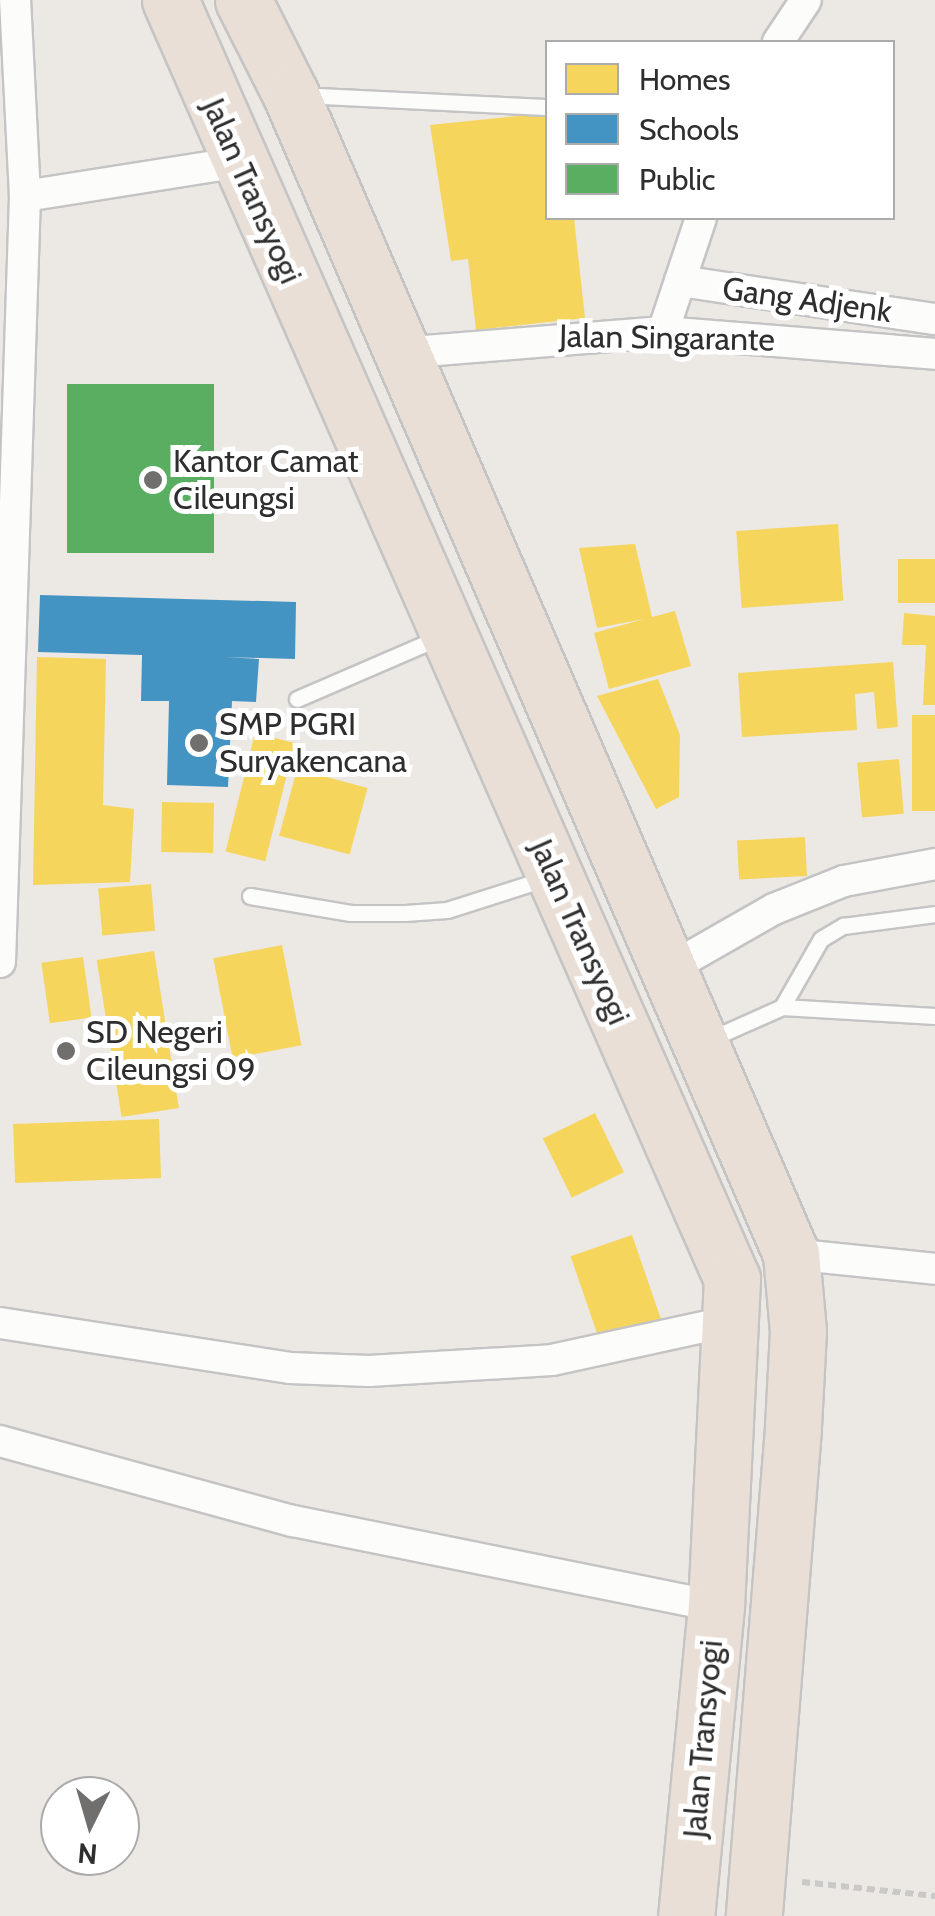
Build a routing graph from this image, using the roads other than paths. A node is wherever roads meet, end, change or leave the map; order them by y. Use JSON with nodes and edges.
{"nodes":[{"id":1,"x":15,"y":0,"type":"edge"},
{"id":2,"x":170,"y":0,"type":"edge"},
{"id":3,"x":243,"y":0,"type":"edge"},
{"id":4,"x":806,"y":0,"type":"edge"},
{"id":5,"x":779,"y":40,"type":"edge"},
{"id":6,"x":292,"y":94,"type":"junction"},
{"id":7,"x":545,"y":107,"type":"edge"},
{"id":8,"x":238,"y":162,"type":"junction"},
{"id":9,"x":25,"y":196,"type":"junction"},
{"id":10,"x":700,"y":220,"type":"edge"},
{"id":11,"x":680,"y":281,"type":"junction"},
{"id":12,"x":935,"y":319,"type":"edge"},
{"id":13,"x":663,"y":332,"type":"junction"},
{"id":14,"x":12,"y":336,"type":"edge"},
{"id":15,"x":400,"y":353,"type":"junction"},
{"id":16,"x":935,"y":354,"type":"edge"},
{"id":17,"x":448,"y":633,"type":"junction"},
{"id":18,"x":296,"y":699,"type":"dead end"},
{"id":19,"x":4,"y":718,"type":"edge"},
{"id":20,"x":935,"y":864,"type":"edge"},
{"id":21,"x":555,"y":874,"type":"junction"},
{"id":22,"x":250,"y":896,"type":"dead end"},
{"id":23,"x":935,"y":914,"type":"edge"},
{"id":24,"x":0,"y":962,"type":"edge"},
{"id":25,"x":667,"y":970,"type":"junction"},
{"id":26,"x":782,"y":1007,"type":"junction"},
{"id":27,"x":935,"y":1016,"type":"edge"},
{"id":28,"x":700,"y":1044,"type":"junction"},
{"id":29,"x":790,"y":1254,"type":"junction"},
{"id":30,"x":935,"y":1270,"type":"edge"},
{"id":31,"x":735,"y":1320,"type":"junction"},
{"id":32,"x":0,"y":1323,"type":"edge"},
{"id":33,"x":0,"y":1440,"type":"edge"},
{"id":34,"x":716,"y":1606,"type":"junction"},
{"id":35,"x":756,"y":1897,"type":"edge"},
{"id":36,"x":686,"y":1916,"type":"edge"}],
"edges":[{"from":1,"to":9,"type":"street"},
{"from":2,"to":8,"type":"highway","name":"Jalan Transyogi"},
{"from":3,"to":6,"type":"highway","name":"Jalan Transyogi"},
{"from":4,"to":5,"type":"street"},
{"from":6,"to":7,"type":"lane"},
{"from":6,"to":15,"type":"highway","name":"Jalan Transyogi"},
{"from":8,"to":9,"type":"street"},
{"from":8,"to":17,"type":"highway","name":"Jalan Transyogi"},
{"from":9,"to":14,"type":"street"},
{"from":10,"to":11,"type":"street","name":"Gang Adjenk"},
{"from":11,"to":12,"type":"street","name":"Gang Adjenk"},
{"from":11,"to":13,"type":"street","name":"Gang Adjenk"},
{"from":13,"to":15,"type":"street","name":"Jalan Singarante"},
{"from":13,"to":16,"type":"street","name":"Jalan Singarante"},
{"from":14,"to":19,"type":"street"},
{"from":15,"to":25,"type":"highway","name":"Jalan Transyogi"},
{"from":17,"to":18,"type":"lane"},
{"from":17,"to":21,"type":"highway","name":"Jalan Transyogi"},
{"from":19,"to":24,"type":"street"},
{"from":20,"to":25,"type":"street"},
{"from":21,"to":22,"type":"lane"},
{"from":21,"to":31,"type":"highway","name":"Jalan Transyogi"},
{"from":23,"to":26,"type":"lane"},
{"from":25,"to":28,"type":"highway","name":"Jalan Transyogi"},
{"from":26,"to":27,"type":"lane"},
{"from":26,"to":28,"type":"lane"},
{"from":28,"to":29,"type":"highway","name":"Jalan Transyogi"},
{"from":29,"to":30,"type":"street"},
{"from":29,"to":35,"type":"highway","name":"Jalan Transyogi"},
{"from":31,"to":32,"type":"street"},
{"from":31,"to":34,"type":"highway","name":"Jalan Transyogi"},
{"from":33,"to":34,"type":"street"},
{"from":34,"to":36,"type":"highway","name":"Jalan Transyogi"}]}
